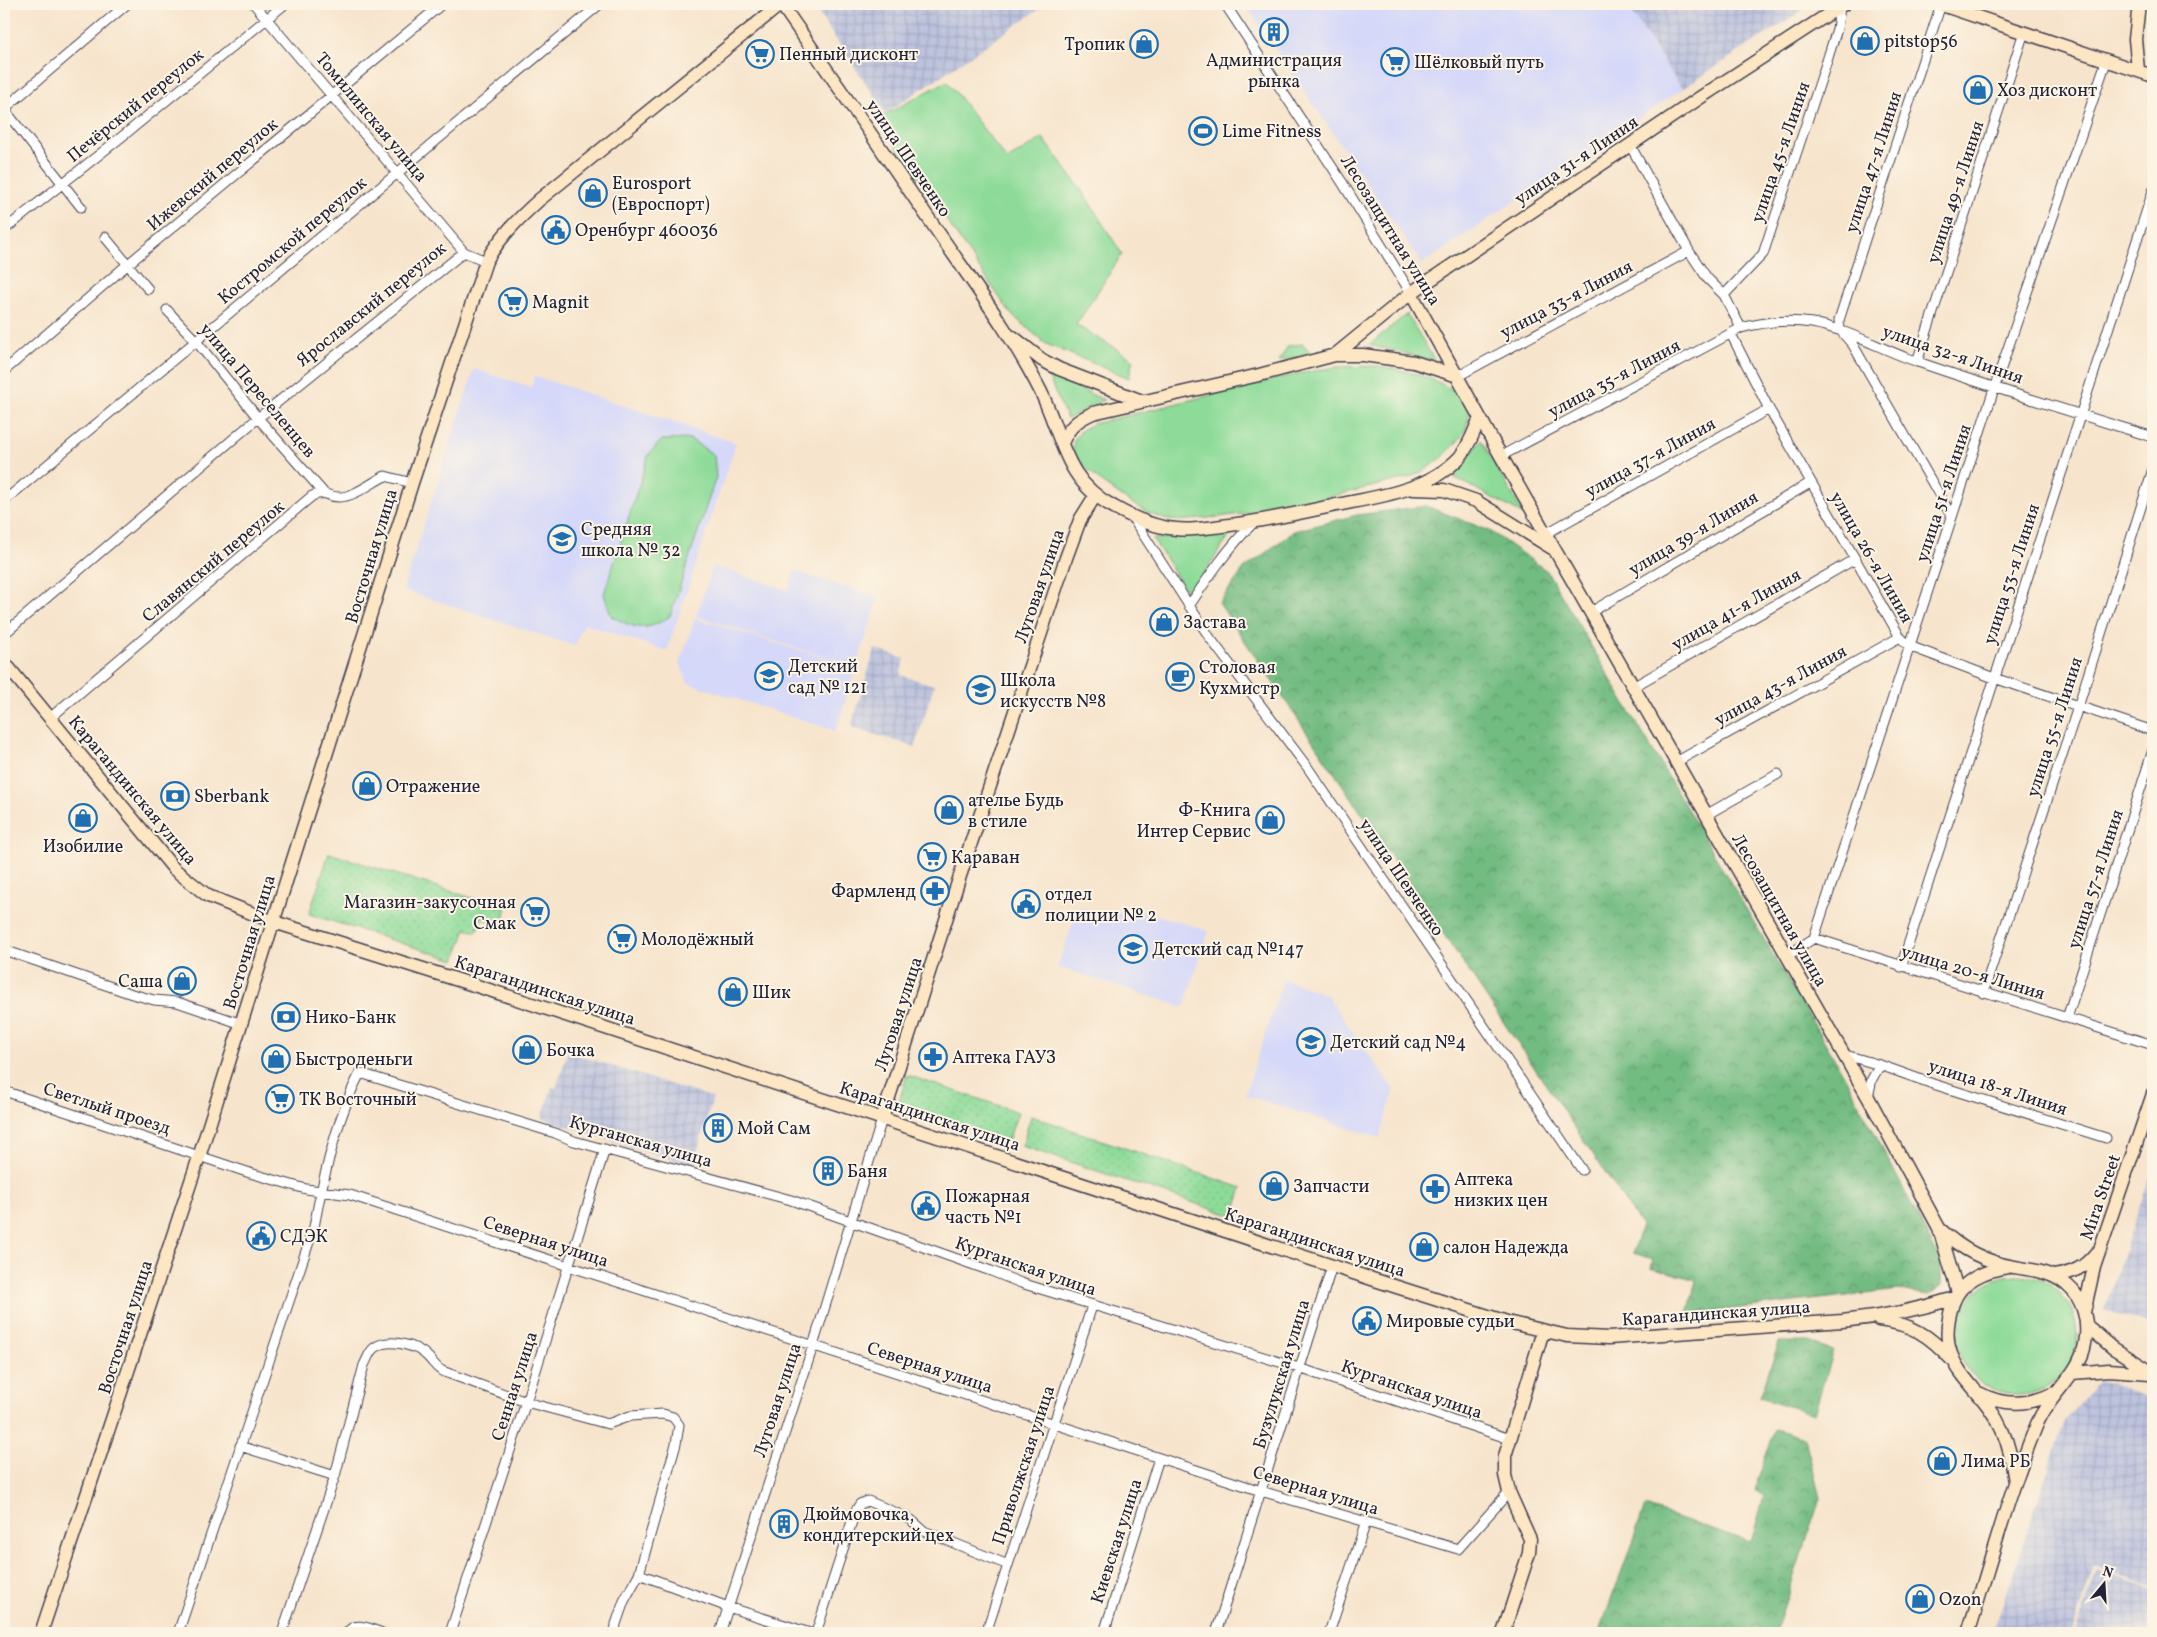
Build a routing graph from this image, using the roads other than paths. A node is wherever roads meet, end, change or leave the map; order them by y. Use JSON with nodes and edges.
{"nodes":[{"id":1,"x":127,"y":4,"type":"edge"},
{"id":2,"x":254,"y":4,"type":"edge"},
{"id":3,"x":285,"y":4,"type":"edge"},
{"id":4,"x":442,"y":4,"type":"edge"},
{"id":5,"x":600,"y":4,"type":"edge"},
{"id":6,"x":781,"y":4,"type":"edge"},
{"id":7,"x":1225,"y":4,"type":"edge"},
{"id":8,"x":1940,"y":4,"type":"edge"},
{"id":9,"x":2139,"y":4,"type":"edge"},
{"id":10,"x":1842,"y":5,"type":"edge"},
{"id":11,"x":267,"y":18,"type":"junction"},
{"id":12,"x":2024,"y":32,"type":"junction"},
{"id":13,"x":2107,"y":60,"type":"junction"},
{"id":14,"x":2138,"y":70,"type":"junction"},
{"id":15,"x":2153,"y":76,"type":"edge"},
{"id":16,"x":333,"y":95,"type":"junction"},
{"id":17,"x":4,"y":109,"type":"edge"},
{"id":18,"x":1630,"y":145,"type":"junction"},
{"id":19,"x":398,"y":174,"type":"junction"},
{"id":20,"x":63,"y":184,"type":"junction"},
{"id":21,"x":2153,"y":191,"type":"edge"},
{"id":22,"x":81,"y":207,"type":"dead end"},
{"id":23,"x":4,"y":230,"type":"edge"},
{"id":24,"x":105,"y":237,"type":"dead end"},
{"id":25,"x":1689,"y":251,"type":"junction"},
{"id":26,"x":464,"y":252,"type":"junction"},
{"id":27,"x":486,"y":261,"type":"junction"},
{"id":28,"x":127,"y":265,"type":"junction"},
{"id":29,"x":148,"y":289,"type":"dead end"},
{"id":30,"x":1411,"y":293,"type":"junction"},
{"id":31,"x":1724,"y":294,"type":"junction"},
{"id":32,"x":167,"y":310,"type":"dead end"},
{"id":33,"x":1741,"y":328,"type":"junction"},
{"id":34,"x":1840,"y":330,"type":"junction"},
{"id":35,"x":1007,"y":333,"type":"junction"},
{"id":36,"x":1731,"y":334,"type":"junction"},
{"id":37,"x":196,"y":341,"type":"junction"},
{"id":38,"x":1335,"y":355,"type":"junction"},
{"id":39,"x":1917,"y":362,"type":"junction"},
{"id":40,"x":4,"y":371,"type":"edge"},
{"id":41,"x":1458,"y":376,"type":"junction"},
{"id":42,"x":1995,"y":386,"type":"junction"},
{"id":43,"x":1142,"y":401,"type":"junction"},
{"id":44,"x":1769,"y":409,"type":"junction"},
{"id":45,"x":2080,"y":414,"type":"junction"},
{"id":46,"x":258,"y":418,"type":"junction"},
{"id":47,"x":1480,"y":418,"type":"junction"},
{"id":48,"x":2153,"y":437,"type":"edge"},
{"id":49,"x":1062,"y":443,"type":"junction"},
{"id":50,"x":1502,"y":456,"type":"junction"},
{"id":51,"x":2153,"y":469,"type":"edge"},
{"id":52,"x":1810,"y":482,"type":"junction"},
{"id":53,"x":412,"y":483,"type":"junction"},
{"id":54,"x":1412,"y":489,"type":"junction"},
{"id":55,"x":323,"y":492,"type":"junction"},
{"id":56,"x":1095,"y":496,"type":"junction"},
{"id":57,"x":4,"y":501,"type":"edge"},
{"id":58,"x":1132,"y":517,"type":"junction"},
{"id":59,"x":1952,"y":517,"type":"junction"},
{"id":60,"x":1254,"y":522,"type":"junction"},
{"id":61,"x":1547,"y":533,"type":"junction"},
{"id":62,"x":1557,"y":551,"type":"junction"},
{"id":63,"x":1855,"y":559,"type":"junction"},
{"id":64,"x":1190,"y":606,"type":"junction"},
{"id":65,"x":1591,"y":612,"type":"junction"},
{"id":66,"x":4,"y":634,"type":"edge"},
{"id":67,"x":1900,"y":637,"type":"junction"},
{"id":68,"x":1909,"y":646,"type":"junction"},
{"id":69,"x":4,"y":662,"type":"edge"},
{"id":70,"x":1994,"y":678,"type":"junction"},
{"id":71,"x":1633,"y":687,"type":"junction"},
{"id":72,"x":2078,"y":707,"type":"junction"},
{"id":73,"x":50,"y":718,"type":"junction"},
{"id":74,"x":2153,"y":731,"type":"edge"},
{"id":75,"x":2153,"y":750,"type":"edge"},
{"id":76,"x":1676,"y":762,"type":"junction"},
{"id":77,"x":1778,"y":774,"type":"dead end"},
{"id":78,"x":1706,"y":815,"type":"junction"},
{"id":79,"x":274,"y":922,"type":"junction"},
{"id":80,"x":1814,"y":938,"type":"junction"},
{"id":81,"x":4,"y":950,"type":"edge"},
{"id":82,"x":1787,"y":956,"type":"junction"},
{"id":83,"x":1901,"y":967,"type":"junction"},
{"id":84,"x":1983,"y":993,"type":"junction"},
{"id":85,"x":2067,"y":1018,"type":"junction"},
{"id":86,"x":242,"y":1024,"type":"junction"},
{"id":87,"x":2153,"y":1045,"type":"edge"},
{"id":88,"x":1842,"y":1054,"type":"junction"},
{"id":89,"x":1880,"y":1064,"type":"junction"},
{"id":90,"x":4,"y":1091,"type":"edge"},
{"id":91,"x":2153,"y":1094,"type":"edge"},
{"id":92,"x":1868,"y":1098,"type":"junction"},
{"id":93,"x":882,"y":1119,"type":"junction"},
{"id":94,"x":2106,"y":1138,"type":"dead end"},
{"id":95,"x":605,"y":1149,"type":"junction"},
{"id":96,"x":199,"y":1157,"type":"junction"},
{"id":97,"x":1582,"y":1170,"type":"dead end"},
{"id":98,"x":321,"y":1190,"type":"junction"},
{"id":99,"x":850,"y":1222,"type":"junction"},
{"id":100,"x":1940,"y":1228,"type":"junction"},
{"id":101,"x":2101,"y":1247,"type":"junction"},
{"id":102,"x":570,"y":1265,"type":"junction"},
{"id":103,"x":1332,"y":1266,"type":"junction"},
{"id":104,"x":2013,"y":1266,"type":"junction"},
{"id":105,"x":2054,"y":1276,"type":"junction"},
{"id":106,"x":1957,"y":1295,"type":"junction"},
{"id":107,"x":1092,"y":1306,"type":"junction"},
{"id":108,"x":1869,"y":1318,"type":"junction"},
{"id":109,"x":2085,"y":1318,"type":"junction"},
{"id":110,"x":1543,"y":1332,"type":"junction"},
{"id":111,"x":813,"y":1346,"type":"junction"},
{"id":112,"x":1955,"y":1364,"type":"junction"},
{"id":113,"x":1299,"y":1368,"type":"junction"},
{"id":114,"x":2072,"y":1373,"type":"junction"},
{"id":115,"x":2153,"y":1373,"type":"edge"},
{"id":116,"x":1974,"y":1391,"type":"junction"},
{"id":117,"x":2056,"y":1392,"type":"junction"},
{"id":118,"x":526,"y":1402,"type":"junction"},
{"id":119,"x":1053,"y":1424,"type":"junction"},
{"id":120,"x":1510,"y":1439,"type":"junction"},
{"id":121,"x":240,"y":1446,"type":"junction"},
{"id":122,"x":1159,"y":1458,"type":"junction"},
{"id":123,"x":335,"y":1476,"type":"junction"},
{"id":124,"x":2015,"y":1483,"type":"junction"},
{"id":125,"x":1261,"y":1491,"type":"junction"},
{"id":126,"x":1509,"y":1492,"type":"junction"},
{"id":127,"x":1366,"y":1522,"type":"junction"},
{"id":128,"x":1008,"y":1565,"type":"junction"},
{"id":129,"x":639,"y":1574,"type":"junction"},
{"id":130,"x":728,"y":1607,"type":"junction"},
{"id":131,"x":41,"y":1633,"type":"edge"},
{"id":132,"x":178,"y":1633,"type":"edge"},
{"id":133,"x":282,"y":1633,"type":"edge"},
{"id":134,"x":347,"y":1633,"type":"edge"},
{"id":135,"x":382,"y":1633,"type":"edge"},
{"id":136,"x":450,"y":1633,"type":"edge"},
{"id":137,"x":615,"y":1633,"type":"edge"},
{"id":138,"x":720,"y":1633,"type":"edge"},
{"id":139,"x":810,"y":1633,"type":"edge"},
{"id":140,"x":816,"y":1633,"type":"edge"},
{"id":141,"x":986,"y":1633,"type":"edge"},
{"id":142,"x":1104,"y":1633,"type":"edge"},
{"id":143,"x":1216,"y":1633,"type":"edge"},
{"id":144,"x":1329,"y":1633,"type":"edge"},
{"id":145,"x":1503,"y":1633,"type":"edge"},
{"id":146,"x":1968,"y":1633,"type":"edge"}],
"edges":[{"from":1,"to":17,"type":"street"},
{"from":2,"to":11,"type":"street","name":"Томилинская улица"},
{"from":3,"to":11,"type":"street","name":"Печёрский переулок"},
{"from":4,"to":16,"type":"street","name":"Ижевский переулок"},
{"from":5,"to":19,"type":"street","name":"Костромской переулок"},
{"from":6,"to":27,"type":"main road"},
{"from":6,"to":35,"type":"main road","name":"улица Шевченко"},
{"from":7,"to":30,"type":"street","name":"Лесозащитная улица"},
{"from":8,"to":12,"type":"main road"},
{"from":8,"to":34,"type":"street","name":"улица 47-я Линия"},
{"from":9,"to":14,"type":"main road"},
{"from":10,"to":18,"type":"main road","name":"улица 31-я Линия"},
{"from":10,"to":31,"type":"street","name":"улица 45-я Линия"},
{"from":11,"to":16,"type":"street","name":"Томилинская улица"},
{"from":11,"to":20,"type":"street","name":"Печёрский переулок"},
{"from":12,"to":13,"type":"main road"},
{"from":12,"to":39,"type":"street","name":"улица 49-я Линия"},
{"from":13,"to":14,"type":"main road"},
{"from":13,"to":42,"type":"street","name":"улица 51-я Линия"},
{"from":14,"to":15,"type":"main road"},
{"from":16,"to":19,"type":"street","name":"Томилинская улица"},
{"from":16,"to":28,"type":"street","name":"Ижевский переулок"},
{"from":17,"to":20,"type":"street"},
{"from":18,"to":25,"type":"street"},
{"from":18,"to":30,"type":"main road","name":"улица 31-я Линия"},
{"from":19,"to":26,"type":"street","name":"Томилинская улица"},
{"from":19,"to":37,"type":"street","name":"Костромской переулок"},
{"from":20,"to":22,"type":"street"},
{"from":20,"to":23,"type":"street","name":"Печёрский переулок"},
{"from":21,"to":45,"type":"street","name":"улица 53-я Линия"},
{"from":24,"to":28,"type":"street"},
{"from":25,"to":31,"type":"street"},
{"from":25,"to":41,"type":"street","name":"улица 33-я Линия"},
{"from":26,"to":27,"type":"street","name":"Ярославский переулок"},
{"from":26,"to":46,"type":"street","name":"Ярославский переулок"},
{"from":27,"to":53,"type":"main road","name":"Восточная улица"},
{"from":28,"to":29,"type":"street"},
{"from":28,"to":40,"type":"street","name":"Ижевский переулок"},
{"from":30,"to":38,"type":"main road","name":"улица 31-я Линия"},
{"from":30,"to":41,"type":"main road","name":"Лесозащитная улица"},
{"from":31,"to":33,"type":"street"},
{"from":32,"to":37,"type":"street","name":"улица Переселенцев"},
{"from":33,"to":34,"type":"street","name":"улица 32-я Линия"},
{"from":33,"to":36,"type":"street","name":"улица 35-я Линия"},
{"from":34,"to":39,"type":"street","name":"улица 32-я Линия"},
{"from":34,"to":59,"type":"street"},
{"from":35,"to":43,"type":"main road","name":"улица Шевченко"},
{"from":35,"to":49,"type":"main road","name":"улица Шевченко"},
{"from":36,"to":44,"type":"street","name":"улица 26-я Линия"},
{"from":36,"to":50,"type":"street","name":"улица 35-я Линия"},
{"from":37,"to":46,"type":"street","name":"улица Переселенцев"},
{"from":37,"to":57,"type":"street","name":"Костромской переулок"},
{"from":38,"to":41,"type":"main road"},
{"from":38,"to":43,"type":"main road"},
{"from":39,"to":42,"type":"street","name":"улица 32-я Линия"},
{"from":41,"to":47,"type":"main road","name":"Лесозащитная улица"},
{"from":42,"to":45,"type":"street","name":"улица 32-я Линия"},
{"from":42,"to":59,"type":"street","name":"улица 51-я Линия"},
{"from":43,"to":49,"type":"main road"},
{"from":44,"to":52,"type":"street","name":"улица 26-я Линия"},
{"from":44,"to":61,"type":"street","name":"улица 37-я Линия"},
{"from":45,"to":48,"type":"street","name":"улица 32-я Линия"},
{"from":45,"to":70,"type":"street","name":"улица 53-я Линия"},
{"from":46,"to":55,"type":"street","name":"улица Переселенцев"},
{"from":46,"to":66,"type":"street","name":"Ярославский переулок"},
{"from":47,"to":50,"type":"main road","name":"Лесозащитная улица"},
{"from":47,"to":54,"type":"main road"},
{"from":49,"to":56,"type":"main road","name":"улица Шевченко"},
{"from":50,"to":61,"type":"main road","name":"Лесозащитная улица"},
{"from":51,"to":72,"type":"street","name":"улица 55-я Линия"},
{"from":52,"to":63,"type":"street","name":"улица 26-я Линия"},
{"from":52,"to":65,"type":"street","name":"улица 39-я Линия"},
{"from":53,"to":55,"type":"street"},
{"from":53,"to":79,"type":"main road","name":"Восточная улица"},
{"from":54,"to":60,"type":"main road","name":"улица Шевченко"},
{"from":54,"to":62,"type":"main road","name":"Лесозащитная улица"},
{"from":55,"to":73,"type":"street","name":"Славянский переулок"},
{"from":56,"to":58,"type":"main road","name":"улица Шевченко"},
{"from":56,"to":93,"type":"main road","name":"Луговая улица"},
{"from":58,"to":60,"type":"main road","name":"улица Шевченко"},
{"from":58,"to":64,"type":"street","name":"улица Шевченко"},
{"from":59,"to":68,"type":"street","name":"улица 51-я Линия"},
{"from":60,"to":64,"type":"street"},
{"from":61,"to":62,"type":"main road","name":"Лесозащитная улица"},
{"from":62,"to":65,"type":"main road","name":"Лесозащитная улица"},
{"from":63,"to":67,"type":"street","name":"улица 26-я Линия"},
{"from":63,"to":71,"type":"street","name":"улица 41-я Линия"},
{"from":64,"to":97,"type":"street","name":"улица Шевченко"},
{"from":65,"to":71,"type":"main road","name":"Лесозащитная улица"},
{"from":67,"to":68,"type":"street","name":"улица 26-я Линия"},
{"from":67,"to":76,"type":"street","name":"улица 43-я Линия"},
{"from":68,"to":70,"type":"street","name":"улица 26-я Линия"},
{"from":68,"to":80,"type":"street","name":"улица 51-я Линия"},
{"from":69,"to":73,"type":"main road","name":"Карагандинская улица"},
{"from":70,"to":72,"type":"street","name":"улица 26-я Линия"},
{"from":70,"to":83,"type":"street","name":"улица 53-я Линия"},
{"from":71,"to":76,"type":"main road","name":"Лесозащитная улица"},
{"from":72,"to":74,"type":"street","name":"улица 26-я Линия"},
{"from":72,"to":84,"type":"street","name":"улица 55-я Линия"},
{"from":73,"to":79,"type":"main road","name":"Карагандинская улица"},
{"from":75,"to":85,"type":"street","name":"улица 57-я Линия"},
{"from":76,"to":78,"type":"main road","name":"Лесозащитная улица"},
{"from":77,"to":78,"type":"street"},
{"from":78,"to":82,"type":"main road","name":"Лесозащитная улица"},
{"from":79,"to":86,"type":"main road","name":"Восточная улица"},
{"from":79,"to":93,"type":"main road","name":"Карагандинская улица"},
{"from":80,"to":82,"type":"street"},
{"from":80,"to":83,"type":"street","name":"улица 20-я Линия"},
{"from":81,"to":86,"type":"street"},
{"from":82,"to":88,"type":"main road","name":"Лесозащитная улица"},
{"from":83,"to":84,"type":"street","name":"улица 20-я Линия"},
{"from":84,"to":85,"type":"street","name":"улица 20-я Линия"},
{"from":85,"to":87,"type":"street","name":"улица 20-я Линия"},
{"from":86,"to":96,"type":"main road","name":"Восточная улица"},
{"from":88,"to":89,"type":"street","name":"улица 18-я Линия"},
{"from":88,"to":92,"type":"main road","name":"Лесозащитная улица"},
{"from":89,"to":92,"type":"street"},
{"from":89,"to":94,"type":"street","name":"улица 18-я Линия"},
{"from":90,"to":96,"type":"street","name":"Светлый проезд"},
{"from":91,"to":101,"type":"main road","name":"Mira Street"},
{"from":92,"to":100,"type":"main road","name":"Лесозащитная улица"},
{"from":93,"to":99,"type":"street","name":"Луговая улица"},
{"from":93,"to":103,"type":"main road","name":"Карагандинская улица"},
{"from":95,"to":98,"type":"street","name":"Курганская улица"},
{"from":95,"to":99,"type":"street","name":"Курганская улица"},
{"from":95,"to":102,"type":"street","name":"Сенная улица"},
{"from":96,"to":98,"type":"street","name":"Светлый проезд"},
{"from":96,"to":131,"type":"main road","name":"Восточная улица"},
{"from":98,"to":102,"type":"street","name":"Северная улица"},
{"from":98,"to":121,"type":"street"},
{"from":99,"to":107,"type":"street","name":"Курганская улица"},
{"from":99,"to":111,"type":"street","name":"Луговая улица"},
{"from":100,"to":104,"type":"main road"},
{"from":100,"to":106,"type":"main road","name":"Лесозащитная улица"},
{"from":101,"to":105,"type":"main road"},
{"from":101,"to":109,"type":"main road","name":"Mira Street"},
{"from":102,"to":111,"type":"street","name":"Северная улица"},
{"from":102,"to":118,"type":"street","name":"Сенная улица"},
{"from":103,"to":110,"type":"main road","name":"Карагандинская улица"},
{"from":103,"to":113,"type":"street","name":"Бузулукская улица"},
{"from":104,"to":105,"type":"main road"},
{"from":104,"to":106,"type":"main road"},
{"from":105,"to":109,"type":"main road"},
{"from":106,"to":108,"type":"main road","name":"Карагандинская улица"},
{"from":106,"to":112,"type":"main road"},
{"from":107,"to":113,"type":"street","name":"Курганская улица"},
{"from":107,"to":119,"type":"street","name":"Приволжская улица"},
{"from":108,"to":110,"type":"main road","name":"Карагандинская улица"},
{"from":108,"to":112,"type":"main road"},
{"from":109,"to":114,"type":"main road"},
{"from":109,"to":115,"type":"main road"},
{"from":110,"to":120,"type":"main road"},
{"from":111,"to":119,"type":"street","name":"Северная улица"},
{"from":111,"to":130,"type":"street","name":"Луговая улица"},
{"from":112,"to":116,"type":"main road"},
{"from":113,"to":120,"type":"street","name":"Курганская улица"},
{"from":113,"to":125,"type":"street","name":"Бузулукская улица"},
{"from":114,"to":115,"type":"main road"},
{"from":114,"to":117,"type":"main road"},
{"from":116,"to":117,"type":"main road"},
{"from":116,"to":124,"type":"main road"},
{"from":117,"to":124,"type":"main road"},
{"from":118,"to":123,"type":"street"},
{"from":118,"to":129,"type":"street"},
{"from":118,"to":136,"type":"street","name":"Сенная улица"},
{"from":119,"to":122,"type":"street","name":"Северная улица"},
{"from":119,"to":128,"type":"street","name":"Приволжская улица"},
{"from":120,"to":126,"type":"main road"},
{"from":121,"to":123,"type":"street"},
{"from":121,"to":132,"type":"street"},
{"from":122,"to":125,"type":"street","name":"Северная улица"},
{"from":122,"to":142,"type":"street","name":"Киевская улица"},
{"from":123,"to":133,"type":"street"},
{"from":124,"to":146,"type":"main road"},
{"from":125,"to":127,"type":"street","name":"Северная улица"},
{"from":125,"to":143,"type":"street","name":"Бузулукская улица"},
{"from":126,"to":127,"type":"street","name":"Северная улица"},
{"from":126,"to":145,"type":"main road"},
{"from":127,"to":144,"type":"street"},
{"from":128,"to":140,"type":"street"},
{"from":128,"to":141,"type":"street","name":"Приволжская улица"},
{"from":129,"to":130,"type":"street"},
{"from":129,"to":137,"type":"street"},
{"from":130,"to":138,"type":"street","name":"Луговая улица"},
{"from":130,"to":139,"type":"street"},
{"from":134,"to":135,"type":"street"}]}
